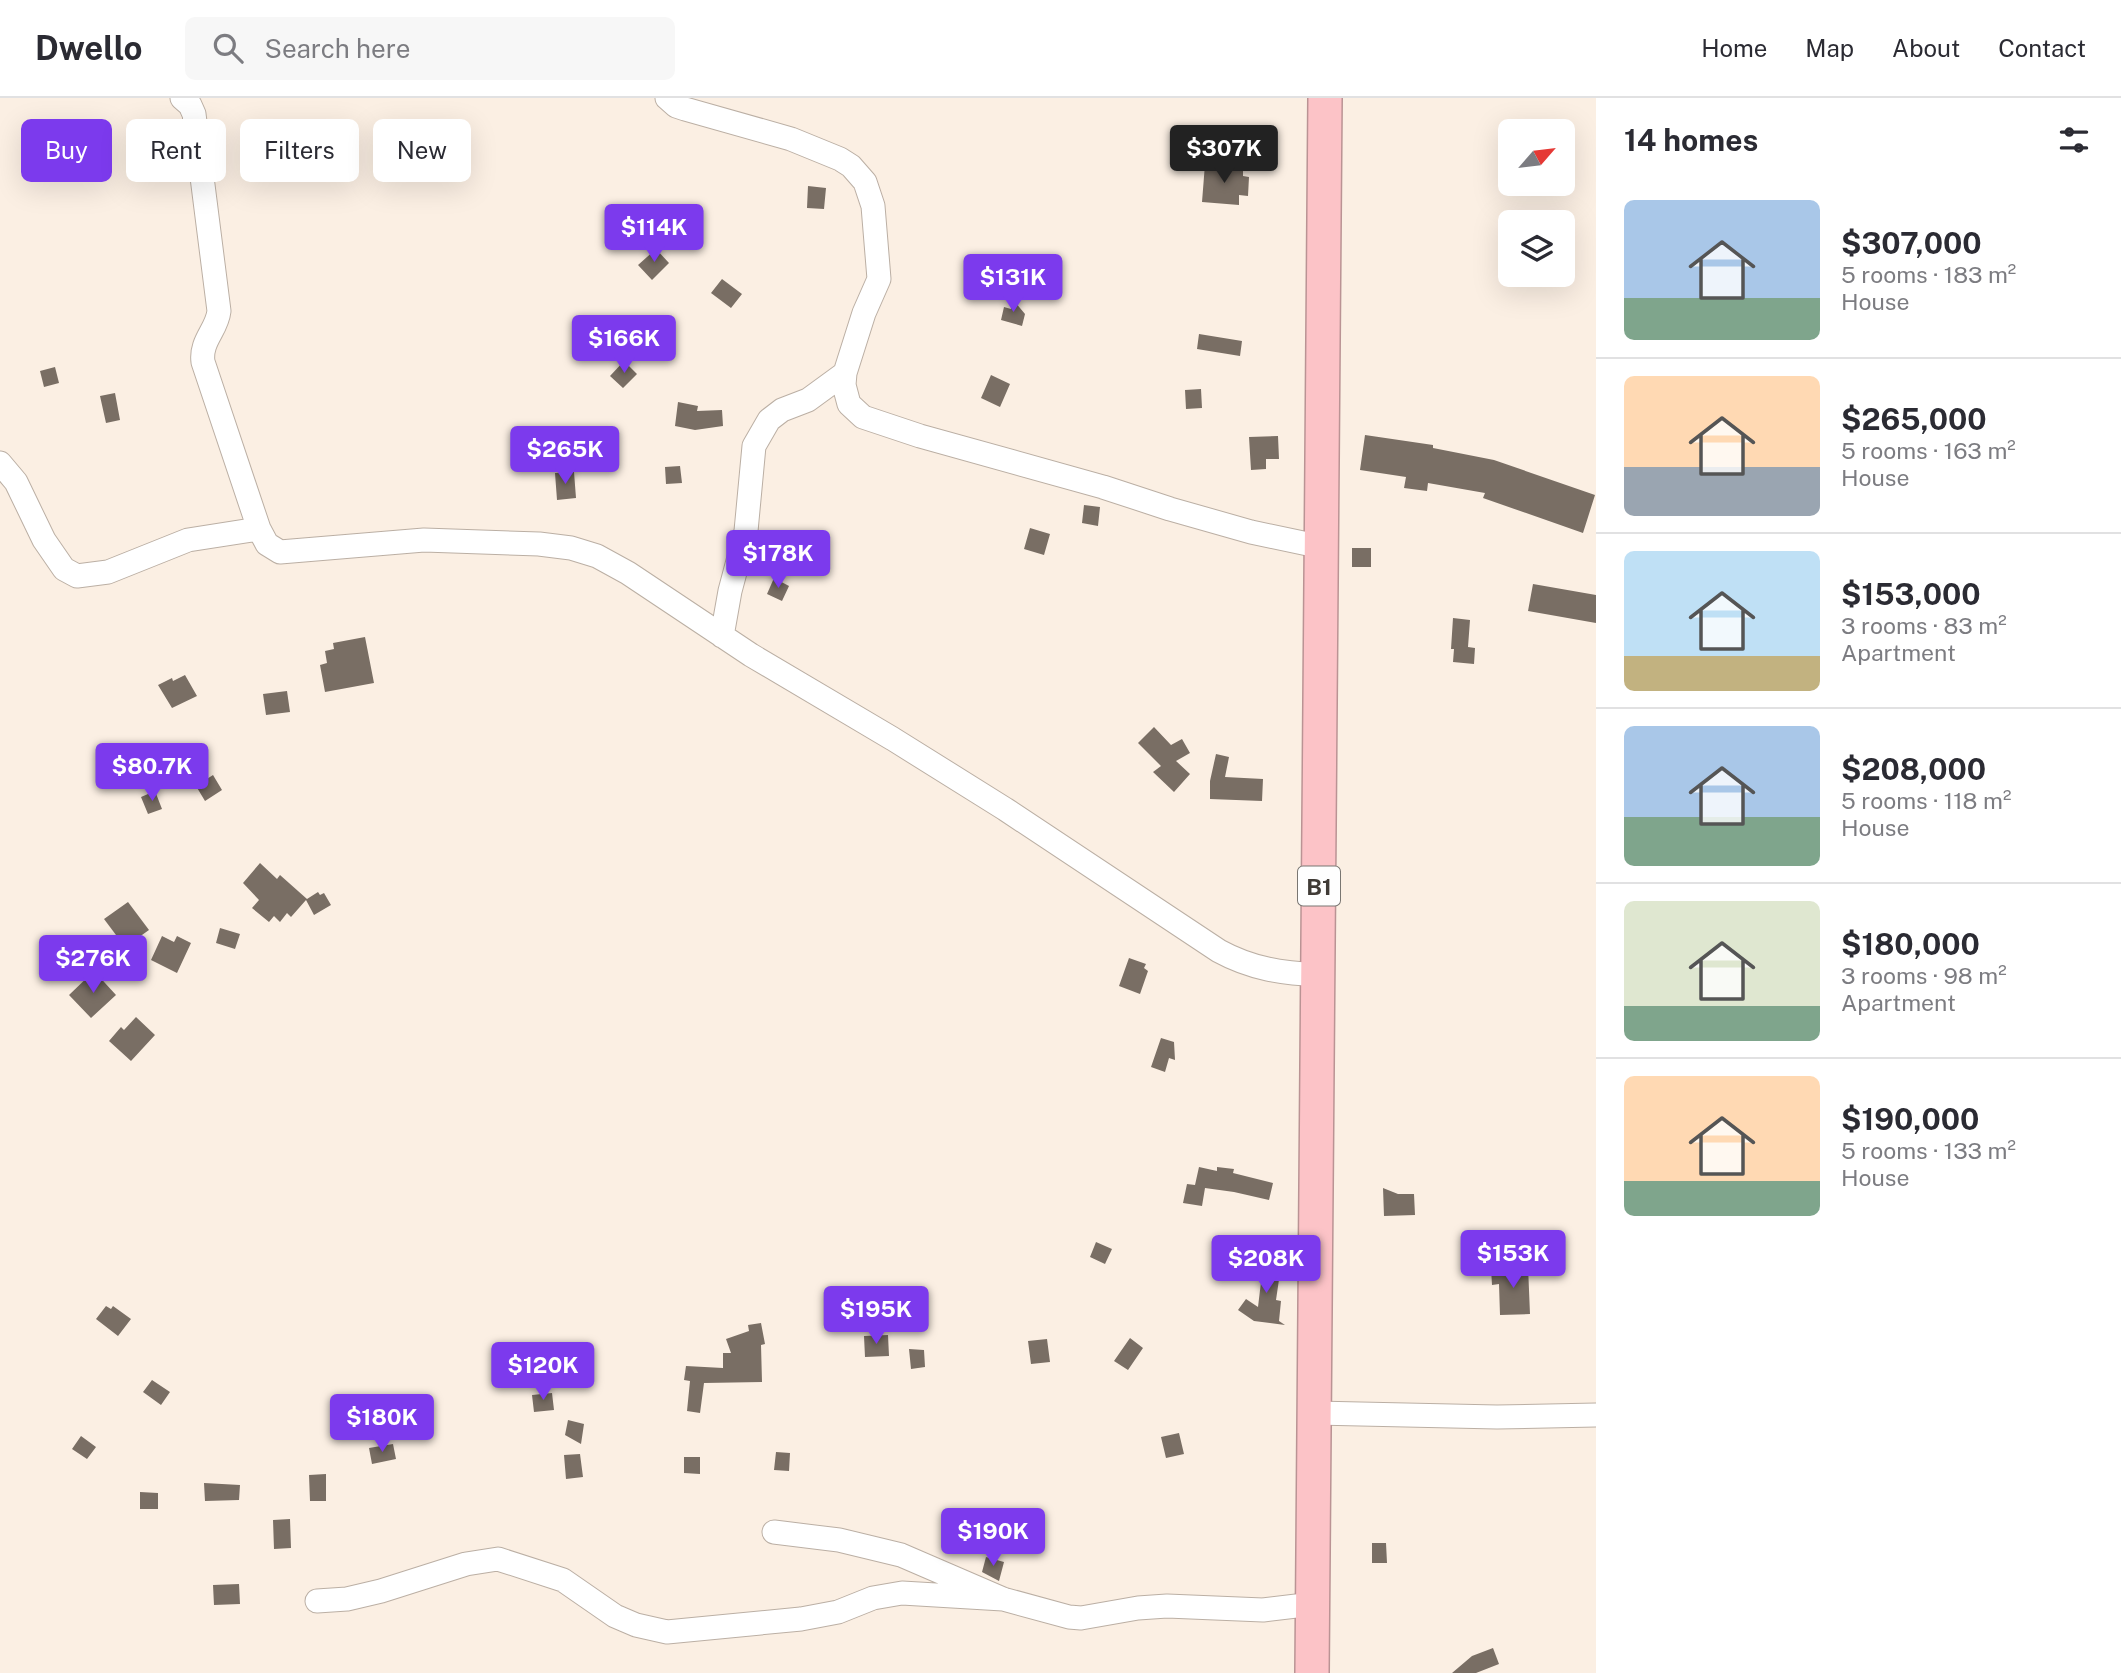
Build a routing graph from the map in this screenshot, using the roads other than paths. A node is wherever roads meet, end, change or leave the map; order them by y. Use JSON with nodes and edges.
{"nodes":[{"id":1,"x":182,"y":98,"type":"edge"},
{"id":2,"x":667,"y":98,"type":"edge"},
{"id":3,"x":1325,"y":98,"type":"edge"},
{"id":4,"x":845,"y":373,"type":"junction"},
{"id":5,"x":808,"y":400,"type":"junction"},
{"id":6,"x":855,"y":412,"type":"junction"},
{"id":7,"x":0,"y":463,"type":"edge"},
{"id":8,"x":258,"y":529,"type":"junction"},
{"id":9,"x":1322,"y":547,"type":"junction"},
{"id":10,"x":722,"y":636,"type":"junction"},
{"id":11,"x":1319,"y":975,"type":"junction"},
{"id":12,"x":1315,"y":1413,"type":"junction"},
{"id":13,"x":1596,"y":1415,"type":"edge"},
{"id":14,"x":774,"y":1532,"type":"dead end"},
{"id":15,"x":1003,"y":1599,"type":"junction"},
{"id":16,"x":317,"y":1601,"type":"dead end"},
{"id":17,"x":1313,"y":1604,"type":"junction"},
{"id":18,"x":1312,"y":1673,"type":"edge"}],
"edges":[{"from":1,"to":8,"type":"street"},
{"from":2,"to":4,"type":"street"},
{"from":3,"to":9,"type":"highway","number":"B1"},
{"from":4,"to":5,"type":"street"},
{"from":4,"to":6,"type":"street"},
{"from":5,"to":6,"type":"street"},
{"from":5,"to":10,"type":"street"},
{"from":6,"to":9,"type":"street"},
{"from":7,"to":8,"type":"street"},
{"from":8,"to":10,"type":"street"},
{"from":9,"to":11,"type":"highway","number":"B1"},
{"from":10,"to":11,"type":"street"},
{"from":11,"to":12,"type":"highway","number":"B1"},
{"from":12,"to":13,"type":"street"},
{"from":12,"to":17,"type":"highway","number":"B1"},
{"from":14,"to":15,"type":"street"},
{"from":15,"to":16,"type":"street"},
{"from":15,"to":17,"type":"street"},
{"from":17,"to":18,"type":"highway","number":"B1"}]}
